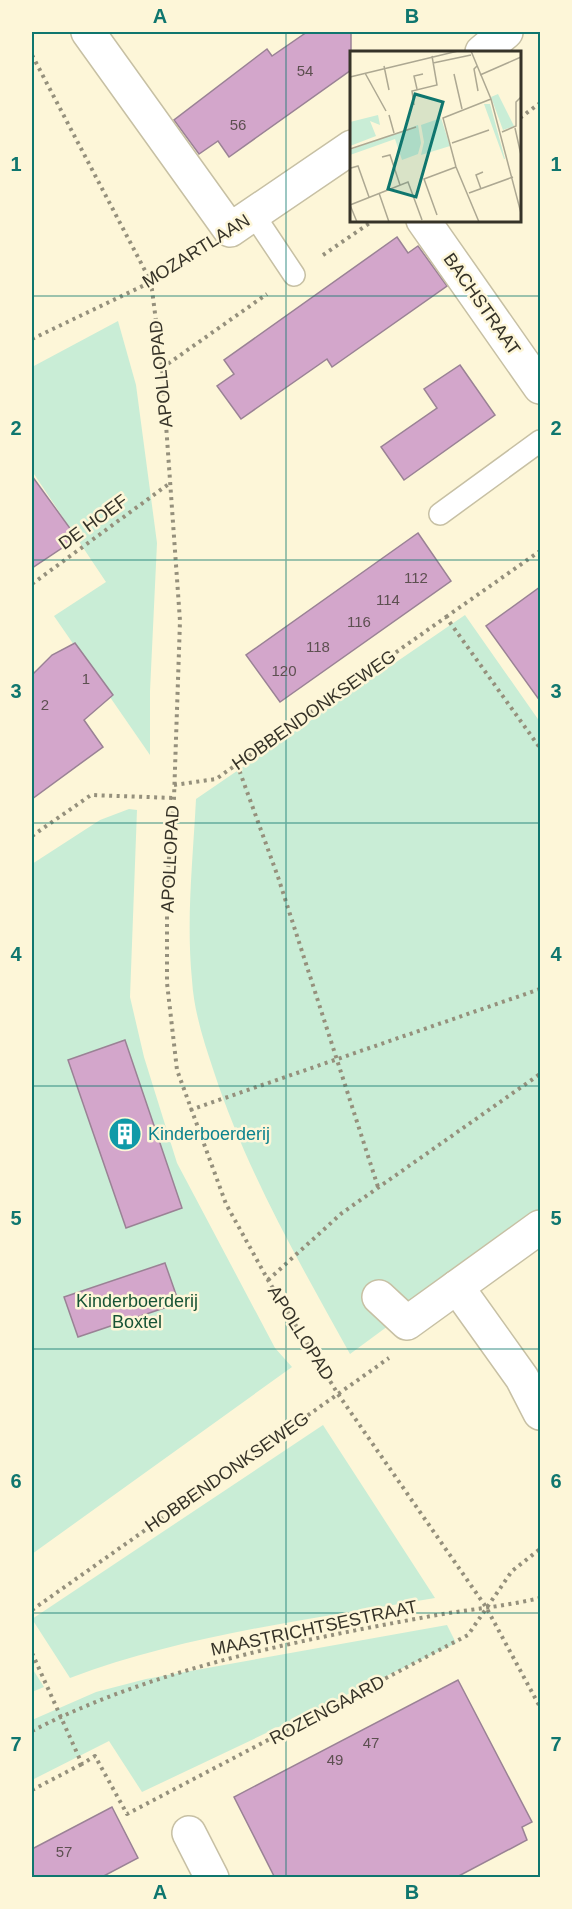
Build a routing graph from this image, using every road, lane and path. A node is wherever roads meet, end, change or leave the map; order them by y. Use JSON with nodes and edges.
{"nodes":[{"id":1,"x":88,"y":32,"type":"edge"},
{"id":2,"x":506,"y":32,"type":"edge"},
{"id":3,"x":483,"y":51,"type":"edge"},
{"id":4,"x":32,"y":55,"type":"edge"},
{"id":5,"x":540,"y":103,"type":"edge"},
{"id":6,"x":521,"y":117,"type":"edge"},
{"id":7,"x":350,"y":148,"type":"edge"},
{"id":8,"x":424,"y":222,"type":"edge"},
{"id":9,"x":242,"y":223,"type":"junction"},
{"id":10,"x":294,"y":275,"type":"dead end"},
{"id":11,"x":151,"y":282,"type":"junction"},
{"id":12,"x":32,"y":339,"type":"edge"},
{"id":13,"x":540,"y":387,"type":"edge"},
{"id":14,"x":540,"y":441,"type":"edge"},
{"id":15,"x":170,"y":482,"type":"junction"},
{"id":16,"x":440,"y":514,"type":"dead end"},
{"id":17,"x":540,"y":551,"type":"edge"},
{"id":18,"x":32,"y":584,"type":"edge"},
{"id":19,"x":446,"y":618,"type":"junction"},
{"id":20,"x":540,"y":748,"type":"edge"},
{"id":21,"x":237,"y":764,"type":"junction"},
{"id":22,"x":174,"y":785,"type":"junction"},
{"id":23,"x":174,"y":798,"type":"junction"},
{"id":24,"x":32,"y":836,"type":"edge"},
{"id":25,"x":540,"y":989,"type":"edge"},
{"id":26,"x":337,"y":1060,"type":"junction"},
{"id":27,"x":540,"y":1074,"type":"edge"},
{"id":28,"x":190,"y":1110,"type":"junction"},
{"id":29,"x":378,"y":1187,"type":"junction"},
{"id":30,"x":540,"y":1227,"type":"edge"},
{"id":31,"x":268,"y":1280,"type":"junction"},
{"id":32,"x":457,"y":1287,"type":"junction"},
{"id":33,"x":380,"y":1297,"type":"dead end"},
{"id":34,"x":394,"y":1354,"type":"dead end"},
{"id":35,"x":338,"y":1394,"type":"junction"},
{"id":36,"x":540,"y":1413,"type":"edge"},
{"id":37,"x":540,"y":1549,"type":"edge"},
{"id":38,"x":540,"y":1598,"type":"edge"},
{"id":39,"x":486,"y":1607,"type":"junction"},
{"id":40,"x":32,"y":1610,"type":"edge"},
{"id":41,"x":32,"y":1653,"type":"edge"},
{"id":42,"x":540,"y":1707,"type":"edge"},
{"id":43,"x":59,"y":1717,"type":"junction"},
{"id":44,"x":32,"y":1731,"type":"edge"},
{"id":45,"x":82,"y":1764,"type":"junction"},
{"id":46,"x":32,"y":1791,"type":"edge"},
{"id":47,"x":189,"y":1833,"type":"dead end"},
{"id":48,"x":212,"y":1878,"type":"edge"}],
"edges":[{"from":1,"to":9,"type":"street"},
{"from":2,"to":3,"type":"street"},
{"from":4,"to":11,"type":"path","name":"APOLLOPAD"},
{"from":5,"to":6,"type":"path"},
{"from":7,"to":9,"type":"street","name":"MOZARTLAAN"},
{"from":8,"to":13,"type":"street","name":"BACHSTRAAT"},
{"from":9,"to":10,"type":"lane"},
{"from":9,"to":11,"type":"path","name":"MOZARTLAAN"},
{"from":11,"to":12,"type":"path","name":"MOZARTLAAN"},
{"from":11,"to":15,"type":"path","name":"APOLLOPAD"},
{"from":14,"to":16,"type":"lane"},
{"from":15,"to":18,"type":"path","name":"DE HOEF"},
{"from":15,"to":22,"type":"path","name":"APOLLOPAD"},
{"from":17,"to":19,"type":"path","name":"HOBBENDONKSEWEG"},
{"from":19,"to":20,"type":"path"},
{"from":19,"to":21,"type":"path","name":"HOBBENDONKSEWEG"},
{"from":21,"to":22,"type":"path","name":"HOBBENDONKSEWEG"},
{"from":21,"to":26,"type":"path"},
{"from":22,"to":23,"type":"path","name":"APOLLOPAD"},
{"from":23,"to":24,"type":"path"},
{"from":23,"to":28,"type":"path","name":"APOLLOPAD"},
{"from":25,"to":26,"type":"path"},
{"from":26,"to":28,"type":"path"},
{"from":26,"to":29,"type":"path"},
{"from":27,"to":29,"type":"path"},
{"from":28,"to":31,"type":"path","name":"APOLLOPAD"},
{"from":29,"to":31,"type":"path"},
{"from":30,"to":32,"type":"street"},
{"from":31,"to":35,"type":"path","name":"APOLLOPAD"},
{"from":32,"to":33,"type":"street"},
{"from":32,"to":36,"type":"street"},
{"from":34,"to":35,"type":"path","name":"HOBBENDONKSEWEG"},
{"from":35,"to":39,"type":"path","name":"APOLLOPAD"},
{"from":35,"to":40,"type":"path","name":"HOBBENDONKSEWEG"},
{"from":37,"to":39,"type":"path"},
{"from":38,"to":39,"type":"path","name":"MAASTRICHTSESTRAAT"},
{"from":39,"to":42,"type":"path"},
{"from":39,"to":43,"type":"path","name":"MAASTRICHTSESTRAAT"},
{"from":39,"to":45,"type":"path","name":"ROZENGAARD"},
{"from":41,"to":43,"type":"path"},
{"from":43,"to":44,"type":"path","name":"MAASTRICHTSESTRAAT"},
{"from":43,"to":45,"type":"path"},
{"from":45,"to":46,"type":"path"},
{"from":47,"to":48,"type":"street"}]}
